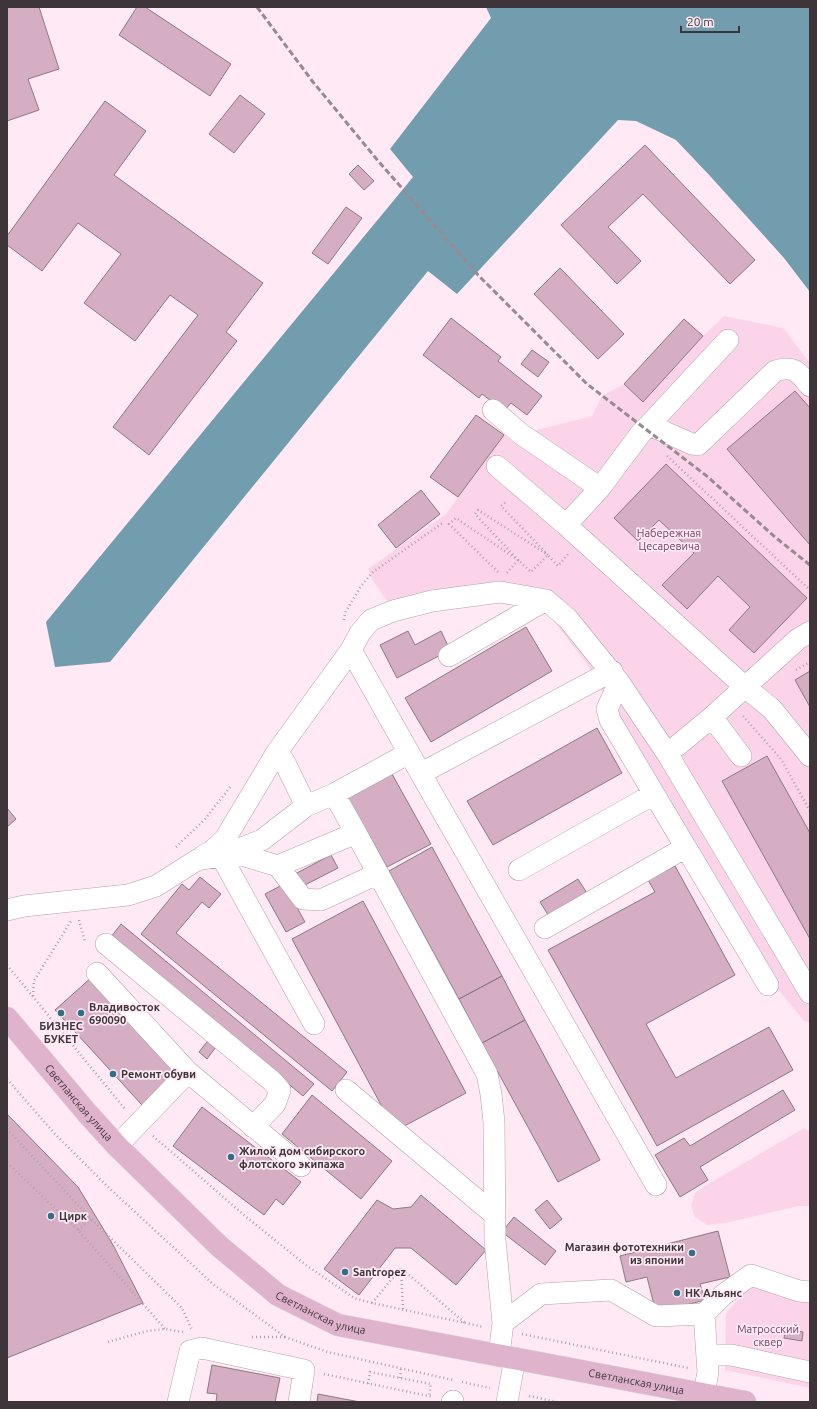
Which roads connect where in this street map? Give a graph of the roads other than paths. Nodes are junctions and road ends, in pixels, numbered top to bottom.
1 (728, 340) dead end
2 (810, 386) edge
3 (493, 410) dead end
4 (649, 425) junction
5 (496, 466) dead end
6 (600, 488) junction
7 (566, 525) junction
8 (546, 600) junction
9 (810, 632) edge
10 (351, 650) junction
11 (449, 656) dead end
12 (616, 677) junction
13 (745, 687) junction
14 (712, 717) junction
15 (677, 746) dead end
16 (277, 752) junction
17 (409, 753) junction
18 (741, 756) dead end
19 (810, 756) edge
20 (431, 768) dead end
21 (334, 794) junction
22 (654, 794) junction
23 (306, 806) junction
24 (356, 833) junction
25 (685, 846) junction
26 (221, 856) junction
27 (197, 860) junction
28 (278, 866) junction
29 (519, 870) dead end
30 (377, 874) junction
31 (7, 910) edge
32 (545, 928) dead end
33 (106, 944) dead end
34 (97, 973) dead end
35 (768, 985) dead end
36 (810, 993) edge
37 (7, 1018) edge
38 (314, 1024) dead end
39 (188, 1072) junction
40 (346, 1090) dead end
41 (253, 1127) junction
42 (117, 1146) junction
43 (301, 1166) dead end
44 (656, 1185) dead end
45 (495, 1215) junction
46 (810, 1292) edge
47 (704, 1314) junction
48 (503, 1327) junction
49 (507, 1357) junction
50 (708, 1365) junction
51 (810, 1372) edge
52 (704, 1394) junction
53 (508, 1397) edge
54 (178, 1402) edge
55 (299, 1402) edge
56 (745, 1402) edge

1 - 4 lane
2 - 4 lane
3 - 6 lane
4 - 6 lane
5 - 7 lane
6 - 7 lane
7 - 13 lane
8 - 10 lane
8 - 11 lane
8 - 12 lane
9 - 13 lane
10 - 16 lane
10 - 17 lane
12 - 20 lane
12 - 22 lane
12 - 36 lane
13 - 14 lane
13 - 19 lane
14 - 15 lane
14 - 18 lane
16 - 23 lane
16 - 27 lane
17 - 21 lane
17 - 44 lane
21 - 23 lane
21 - 24 lane
22 - 25 lane
22 - 29 lane
23 - 26 lane
24 - 28 lane
24 - 30 lane
25 - 32 lane
25 - 35 lane
26 - 27 lane
26 - 28 lane
26 - 38 lane
27 - 31 lane
28 - 30 lane
30 - 45 lane
33 - 41 lane
34 - 39 lane
37 - 42 main road, Светланская улица
39 - 41 lane
39 - 42 lane
40 - 45 lane
41 - 43 lane
42 - 49 main road, Светланская улица
45 - 48 lane
46 - 47 lane
47 - 48 lane
47 - 50 lane
48 - 49 lane
49 - 52 main road, Светланская улица
49 - 53 lane
50 - 51 lane
50 - 52 lane
52 - 56 main road, Светланская улица
54 - 55 lane

